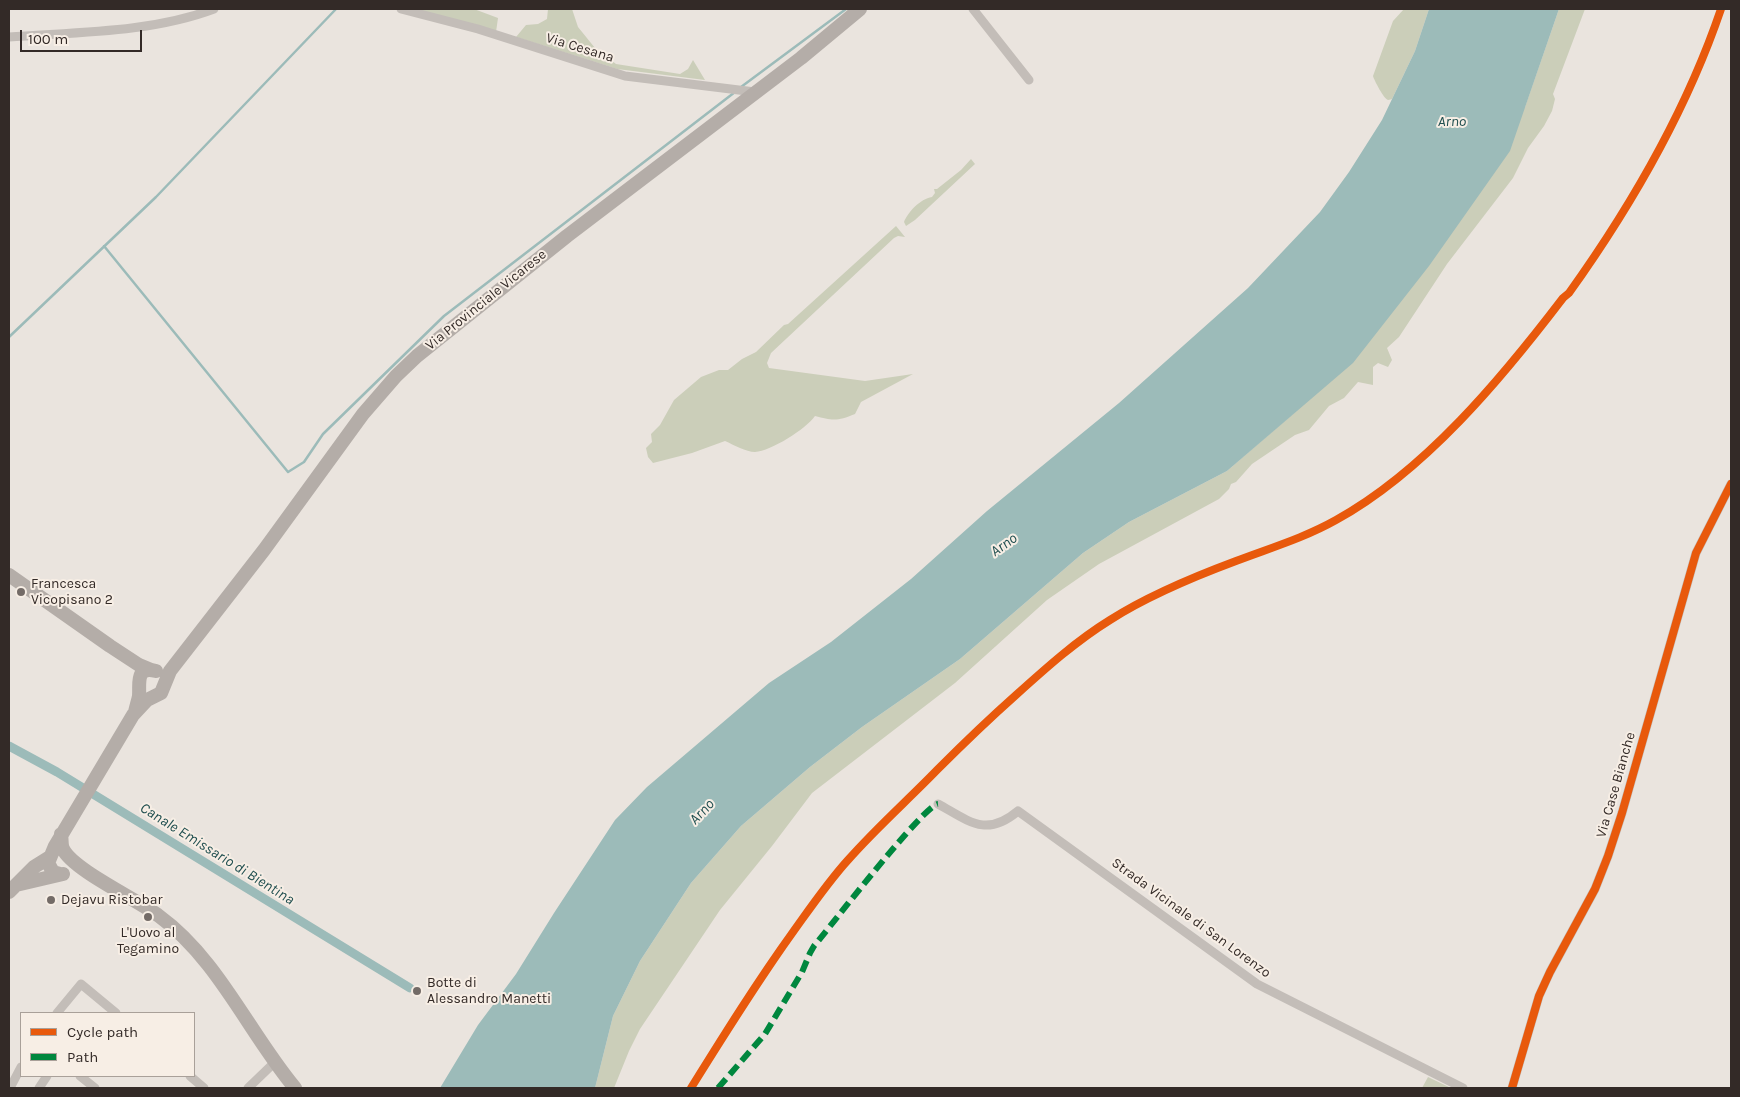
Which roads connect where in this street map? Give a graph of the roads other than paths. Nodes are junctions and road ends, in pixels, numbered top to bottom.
1 (214, 9) edge
2 (401, 9) edge
3 (860, 9) edge
4 (973, 9) edge
5 (9, 37) edge
6 (1029, 80) dead end
7 (749, 91) junction
8 (1731, 484) edge
9 (9, 574) edge
10 (110, 646) junction
11 (180, 659) junction
12 (154, 670) junction
13 (139, 684) junction
14 (165, 684) junction
15 (153, 696) junction
16 (133, 715) junction
17 (938, 804) dead end
18 (59, 855) junction
19 (63, 874) junction
20 (98, 879) junction
21 (12, 888) edge
22 (57, 1012) edge
23 (115, 1012) edge
24 (274, 1063) junction
25 (20, 1069) edge
26 (46, 1077) edge
27 (81, 1077) edge
28 (191, 1077) edge
29 (10, 1088) edge
30 (39, 1088) edge
31 (95, 1088) edge
32 (204, 1088) edge
33 (248, 1088) edge
34 (295, 1088) edge
35 (1462, 1088) edge
36 (1512, 1088) edge

1 - 5 street
2 - 7 street, Via Cesana
3 - 7 main road, Via Provinciale Vicarese
4 - 6 street
7 - 11 main road, Via Provinciale Vicarese
8 - 36 street, Via Case Bianche
9 - 10 main road
10 - 12 main road
10 - 13 main road
11 - 12 main road, Via Provinciale Vicarese
11 - 14 main road, Via Provinciale Vicarese
12 - 13 main road, Via Provinciale Vicarese
12 - 14 main road
13 - 15 main road
13 - 16 main road, Via Provinciale Vicarese
14 - 15 main road, Via Provinciale Vicarese
15 - 16 main road, Via Provinciale Vicarese
16 - 18 main road, Via Provinciale Vicarese
17 - 35 street, Strada Vicinale di San Lorenzo
18 - 19 main road, Via Provinciale Vicarese
18 - 19 main road
18 - 20 main road
18 - 21 main road
19 - 20 main road
19 - 21 main road
20 - 24 main road
22 - 23 street
24 - 33 street
24 - 34 main road
25 - 29 street
26 - 30 street
27 - 31 street
28 - 32 street

